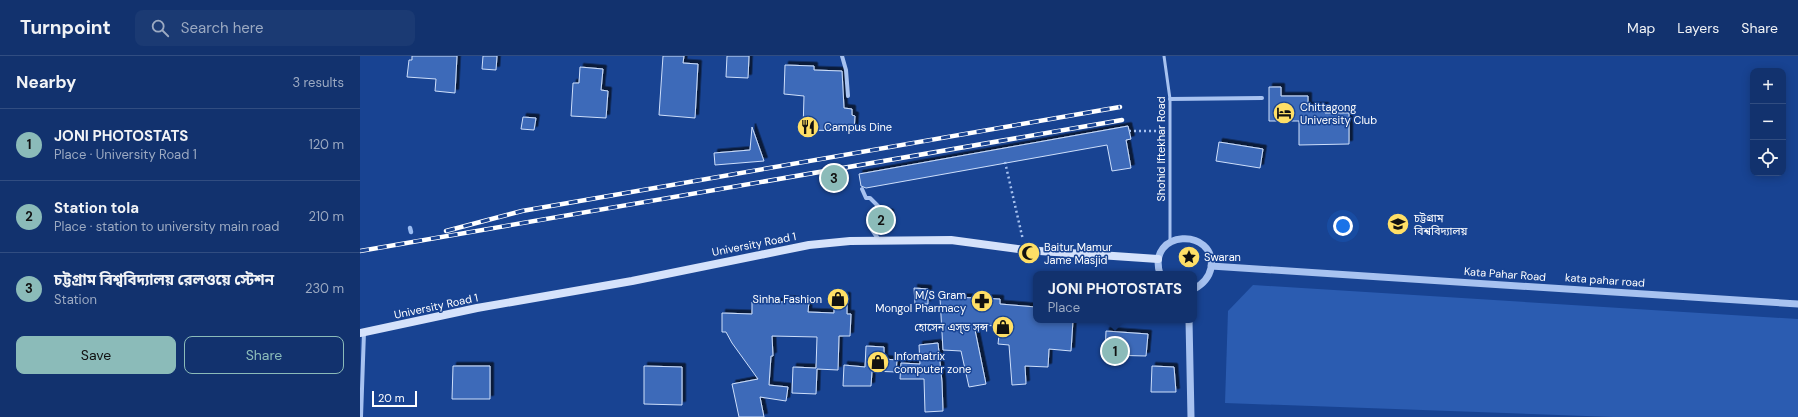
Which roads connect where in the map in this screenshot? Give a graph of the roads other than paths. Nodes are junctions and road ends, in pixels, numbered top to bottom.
1 (842, 56) edge
2 (1164, 56) edge
3 (848, 96) dead end
4 (1262, 98) dead end
5 (1170, 99) junction
6 (862, 189) dead end
7 (880, 241) junction
8 (1170, 242) junction
9 (1158, 259) junction
10 (1211, 266) junction
11 (1243, 267) dead end
12 (1159, 271) edge
13 (1197, 286) edge
14 (1798, 304) edge
15 (1189, 323) edge
16 (362, 333) edge
17 (360, 417) edge
18 (1190, 417) edge

1 - 3 street
2 - 5 lane, Shohid Iftekhar Road
4 - 5 street
5 - 8 lane, Shohid Iftekhar Road
6 - 7 street
7 - 9 main road, University Road 1
7 - 16 main road, University Road 1
8 - 9 street
8 - 10 street
9 - 12 street
10 - 13 street
10 - 14 street, Kata Pahar Road
11 - 14 street, kata pahar road
15 - 18 street
16 - 17 street

